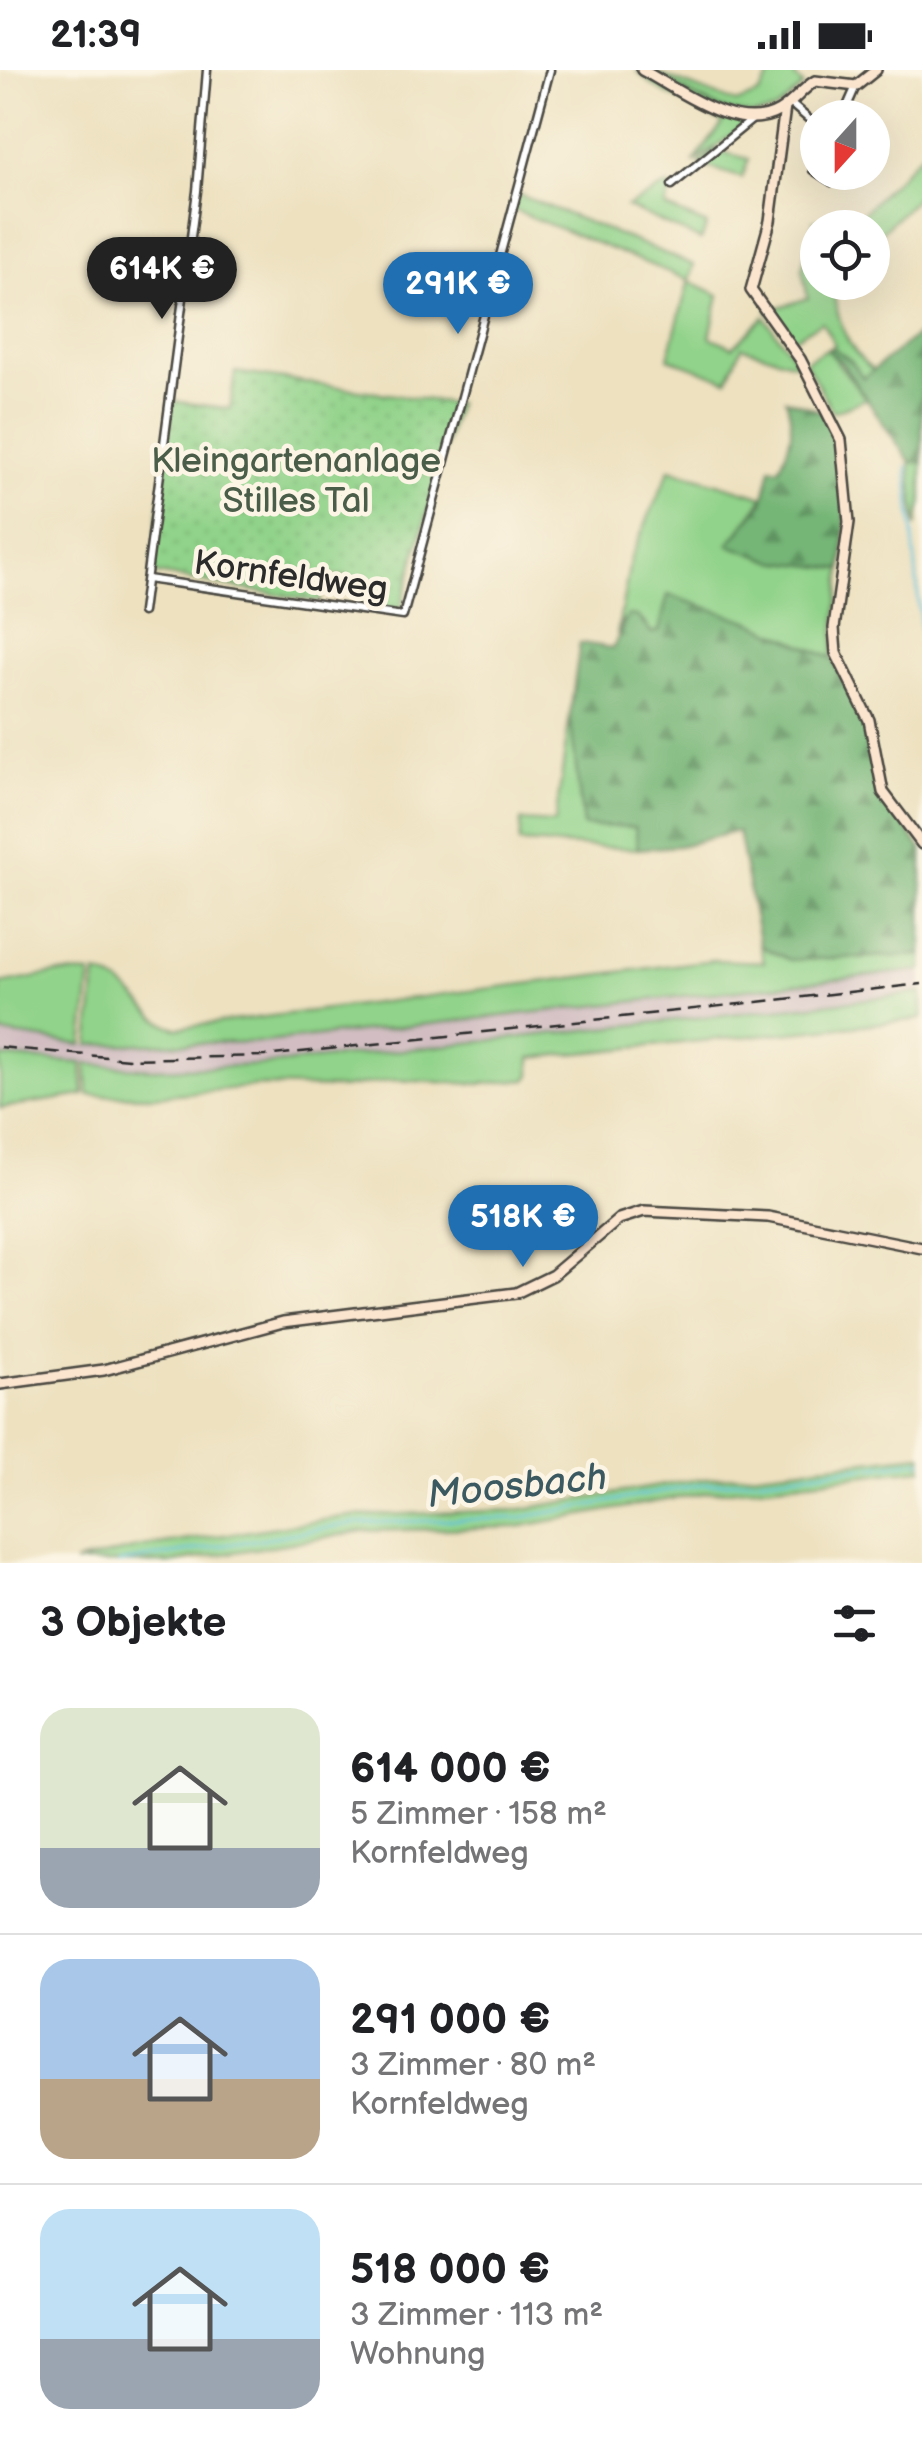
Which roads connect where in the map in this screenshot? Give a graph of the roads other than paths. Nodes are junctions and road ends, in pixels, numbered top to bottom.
1 (208, 70) edge
2 (550, 70) edge
3 (642, 70) edge
4 (876, 70) edge
5 (856, 86) junction
6 (850, 100) edge
7 (788, 105) junction
8 (800, 114) edge
9 (754, 118) junction
10 (672, 184) dead end
11 (146, 579) junction
12 (142, 612) dead end
13 (922, 844) edge
14 (922, 1248) edge
15 (0, 1384) edge

1 - 11 street, Kornfeldweg
2 - 11 street, Kornfeldweg
3 - 9 street
4 - 5 street
5 - 6 street
5 - 7 street
7 - 8 street
7 - 9 street
7 - 13 street
9 - 10 street
11 - 12 street, Kornfeldweg
14 - 15 street

